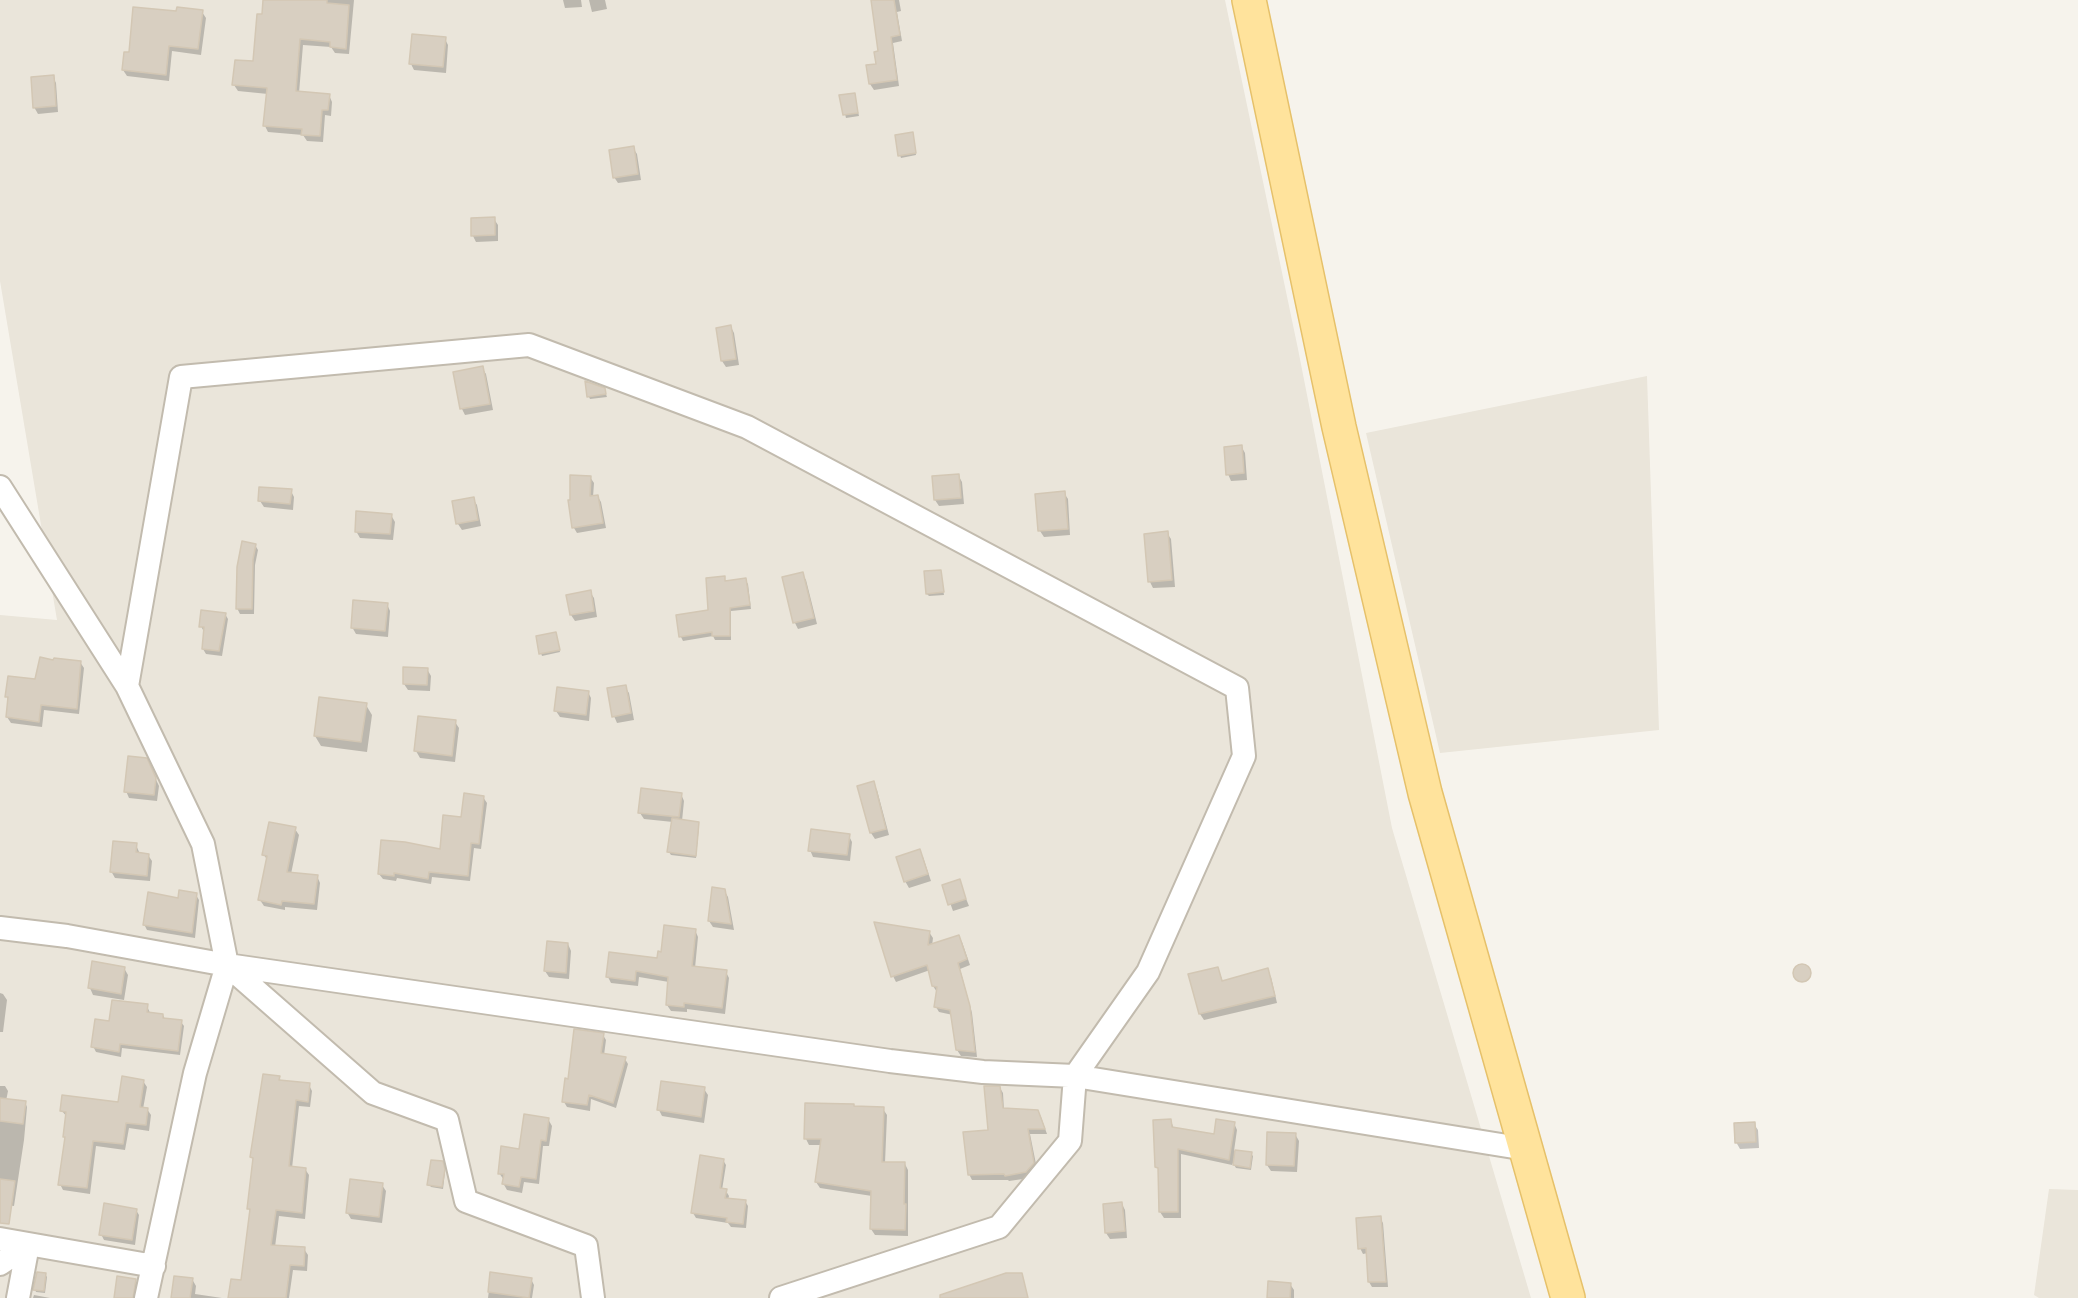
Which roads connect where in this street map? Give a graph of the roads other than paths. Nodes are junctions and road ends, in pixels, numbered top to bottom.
1 (1249, 0) edge
2 (0, 487) edge
3 (127, 686) junction
4 (0, 928) edge
5 (227, 965) junction
6 (1075, 1076) junction
7 (1526, 1149) junction
8 (0, 1239) edge
9 (28, 1245) junction
10 (0, 1264) edge
11 (154, 1266) junction
12 (18, 1298) edge
13 (146, 1298) edge
14 (593, 1298) edge
15 (781, 1298) edge
16 (1568, 1298) edge

1 - 7 main road
2 - 3 street
3 - 5 street
3 - 6 street
4 - 5 street
5 - 6 street
5 - 11 street
5 - 14 street
6 - 7 street
6 - 15 street
7 - 16 main road
8 - 9 street
9 - 10 street
9 - 11 street
9 - 12 street
11 - 13 street

